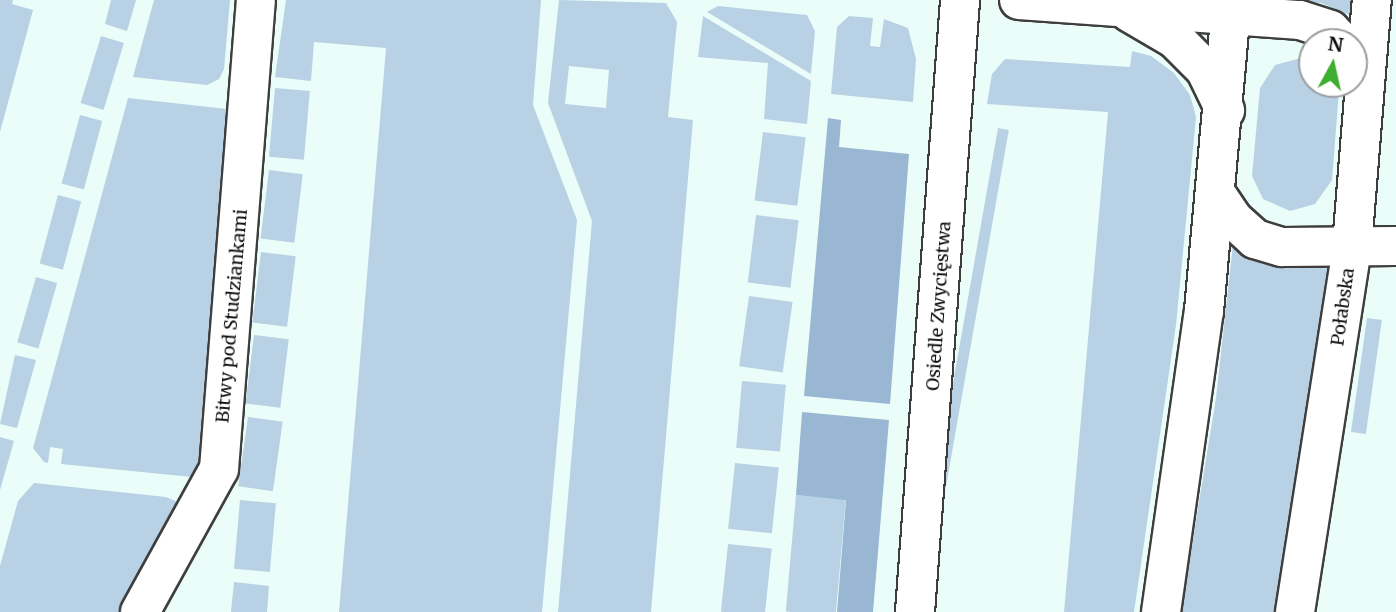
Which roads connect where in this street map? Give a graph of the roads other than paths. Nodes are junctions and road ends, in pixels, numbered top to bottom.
1 (257, 0) edge
2 (960, 0) edge
3 (1019, 0) edge
4 (1371, 0) edge
5 (1135, 4) edge
6 (1232, 7) edge
7 (1324, 28) edge
8 (1367, 28) edge
9 (1359, 98) edge
10 (1225, 110) junction
11 (1217, 195) junction
12 (1352, 246) junction
13 (1396, 246) edge
14 (140, 612) edge
15 (915, 612) edge
16 (1161, 612) edge
17 (1295, 612) edge

1 - 14 street, Bitwy pod Studziankami
2 - 15 street, Osiedle Zwycięstwa
3 - 5 street
4 - 8 street, Połabska
5 - 6 street
5 - 10 street
6 - 7 street
6 - 10 street
9 - 12 street, Połabska
10 - 11 street
11 - 12 street
11 - 16 street
12 - 13 street
12 - 17 street, Połabska

